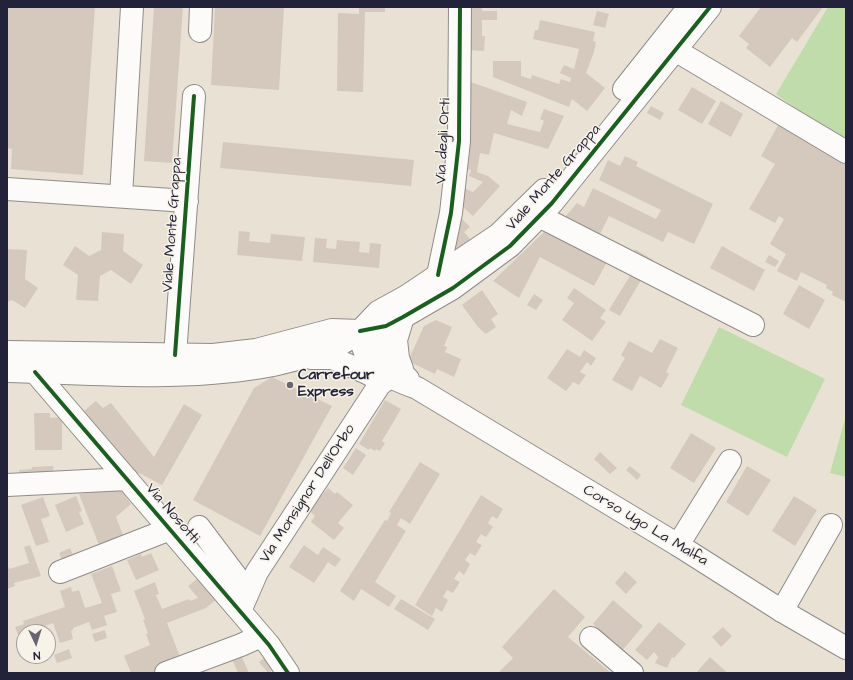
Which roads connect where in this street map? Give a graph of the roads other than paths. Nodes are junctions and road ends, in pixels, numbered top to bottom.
1 (132, 7) edge
2 (201, 7) edge
3 (460, 7) edge
4 (689, 7) edge
5 (710, 7) edge
6 (200, 31) dead end
7 (675, 50) junction
8 (194, 96) dead end
9 (846, 152) edge
10 (7, 189) edge
11 (121, 196) junction
12 (187, 201) junction
13 (539, 216) junction
14 (438, 275) junction
15 (403, 317) junction
16 (753, 325) dead end
17 (360, 331) junction
18 (7, 352) edge
19 (175, 355) junction
20 (306, 358) junction
21 (7, 371) edge
22 (35, 372) junction
23 (382, 381) junction
24 (410, 381) junction
25 (442, 404) junction
26 (730, 460) dead end
27 (127, 479) junction
28 (7, 485) edge
29 (831, 525) dead end
30 (199, 527) dead end
31 (170, 529) junction
32 (678, 545) junction
33 (60, 572) dead end
34 (244, 602) junction
35 (782, 611) junction
36 (261, 636) junction
37 (591, 638) dead end
38 (846, 648) edge
39 (166, 673) edge
40 (288, 673) edge
41 (632, 673) edge

1 - 11 street
2 - 6 street
3 - 14 street, Via degli Orti
4 - 14 street, Viale Monte Grappa
5 - 7 street, Viale Monte Grappa
7 - 9 street
7 - 13 street, Viale Monte Grappa
8 - 12 street, Viale Monte Grappa
10 - 11 street
11 - 12 street
12 - 19 street, Viale Monte Grappa
13 - 15 street, Viale Monte Grappa
13 - 16 street
14 - 17 street, Viale Monte Grappa
15 - 17 street, Viale Monte Grappa
15 - 24 street
17 - 19 street
17 - 20 street
17 - 24 street, Corso Ugo La Malfa
18 - 19 street
20 - 22 street
20 - 23 street, Corso Ugo La Malfa
21 - 22 street
22 - 27 street, Via Nosotti
23 - 25 street, Corso Ugo La Malfa
23 - 34 street, Via Monsignor Dell'Orbo
24 - 25 street, Corso Ugo La Malfa
25 - 32 street, Corso Ugo La Malfa
26 - 32 street
27 - 28 street
27 - 31 street, Via Nosotti
29 - 35 street
30 - 34 street
31 - 33 street
31 - 34 street, Via Nosotti
32 - 35 street, Corso Ugo La Malfa
34 - 36 street, Via Nosotti
35 - 38 street, Corso Ugo La Malfa
36 - 39 street
36 - 40 street, Via Nosotti
37 - 41 street

